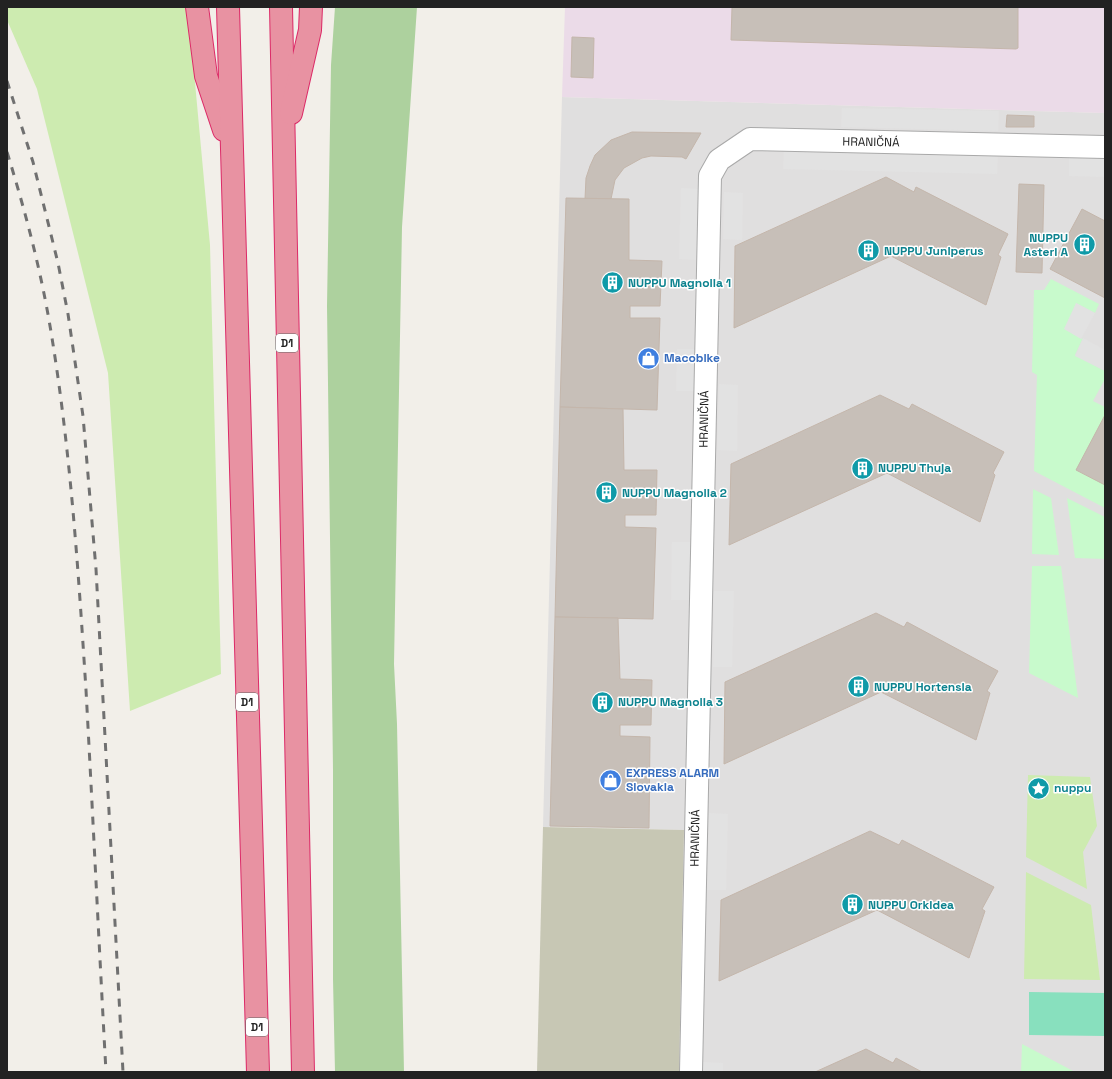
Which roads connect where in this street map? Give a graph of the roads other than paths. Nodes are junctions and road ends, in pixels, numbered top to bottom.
1 (197, 7) edge
2 (228, 7) edge
3 (281, 7) edge
4 (312, 7) edge
5 (1105, 147) edge
6 (283, 148) junction
7 (232, 150) junction
8 (258, 1072) edge
9 (303, 1072) edge
10 (691, 1072) edge

1 - 7 highway
2 - 7 highway, D1
3 - 6 highway, D1
4 - 6 highway
5 - 10 street, HRANIČNÁ
6 - 9 highway, D1
7 - 8 highway, D1

